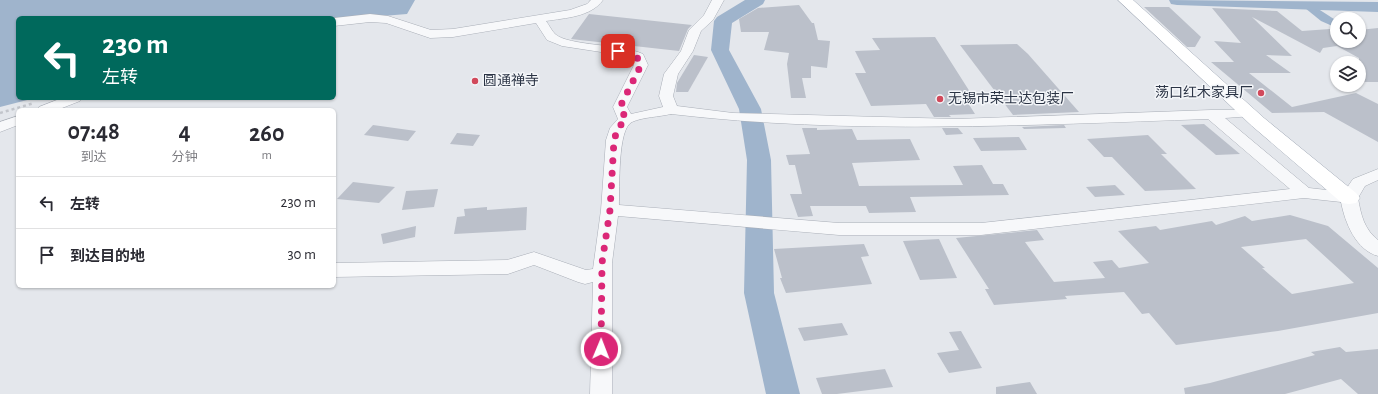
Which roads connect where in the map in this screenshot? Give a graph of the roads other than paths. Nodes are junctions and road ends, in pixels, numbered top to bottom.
1 (597, 0) edge
2 (718, 0) edge
3 (1125, 0) edge
4 (539, 19) junction
5 (336, 22) edge
6 (66, 100) edge
7 (40, 106) edge
8 (671, 110) junction
9 (1248, 113) junction
10 (1211, 114) junction
11 (626, 119) junction
12 (16, 121) edge
13 (0, 127) edge
14 (1378, 174) edge
15 (1304, 193) junction
16 (1349, 198) junction
17 (610, 210) junction
18 (1378, 250) edge
19 (336, 270) edge
20 (602, 274) junction
21 (601, 394) edge

1 - 4 street
2 - 8 street
3 - 9 main road
4 - 5 street
4 - 11 street
6 - 7 street
8 - 10 street
8 - 11 street
9 - 10 street
9 - 16 main road
10 - 15 street
11 - 17 street
12 - 13 street
14 - 16 street
15 - 16 street
15 - 17 street
16 - 18 street
17 - 20 street
19 - 20 street
20 - 21 street

